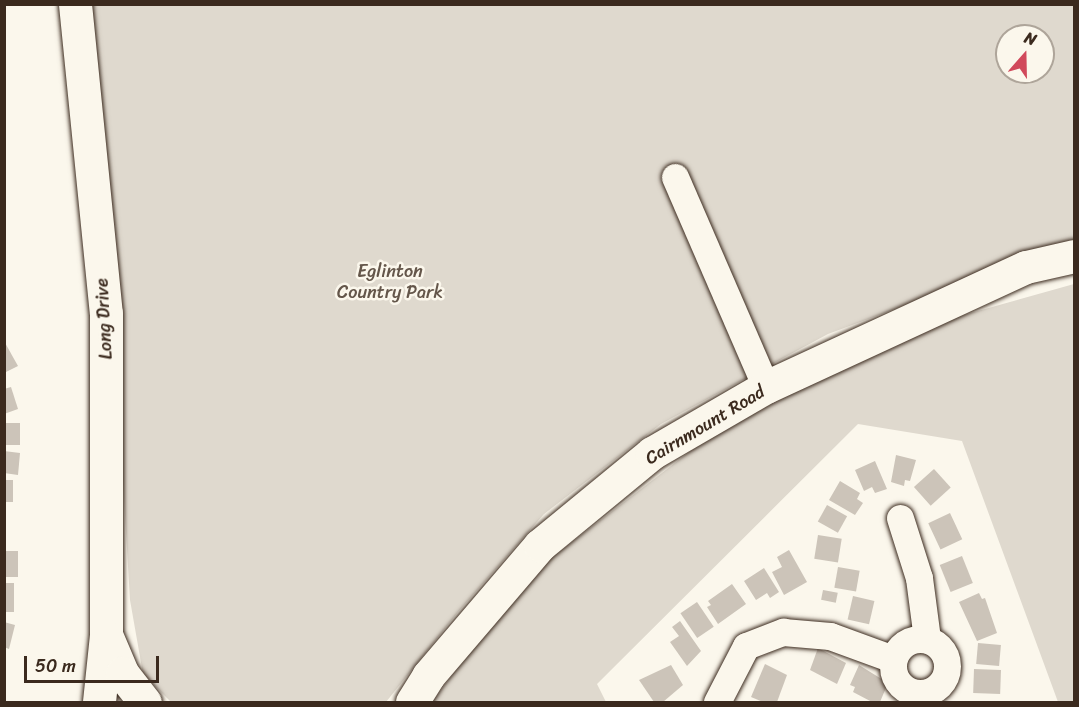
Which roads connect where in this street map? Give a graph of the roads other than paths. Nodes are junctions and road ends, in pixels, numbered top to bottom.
1 (75, 4) edge
2 (675, 177) dead end
3 (1074, 256) edge
4 (766, 387) junction
5 (900, 518) dead end
6 (106, 635) junction
7 (927, 639) junction
8 (893, 658) junction
9 (99, 702) edge
10 (145, 702) edge
11 (412, 702) edge
12 (717, 702) edge

1 - 6 main road, Long Drive
2 - 4 street
3 - 4 main road, Cairnmount Road
4 - 11 main road, Cairnmount Road
5 - 7 street
6 - 9 main road, Long Drive
6 - 10 main road, Long Drive
7 - 8 street
7 - 8 street
8 - 12 street

